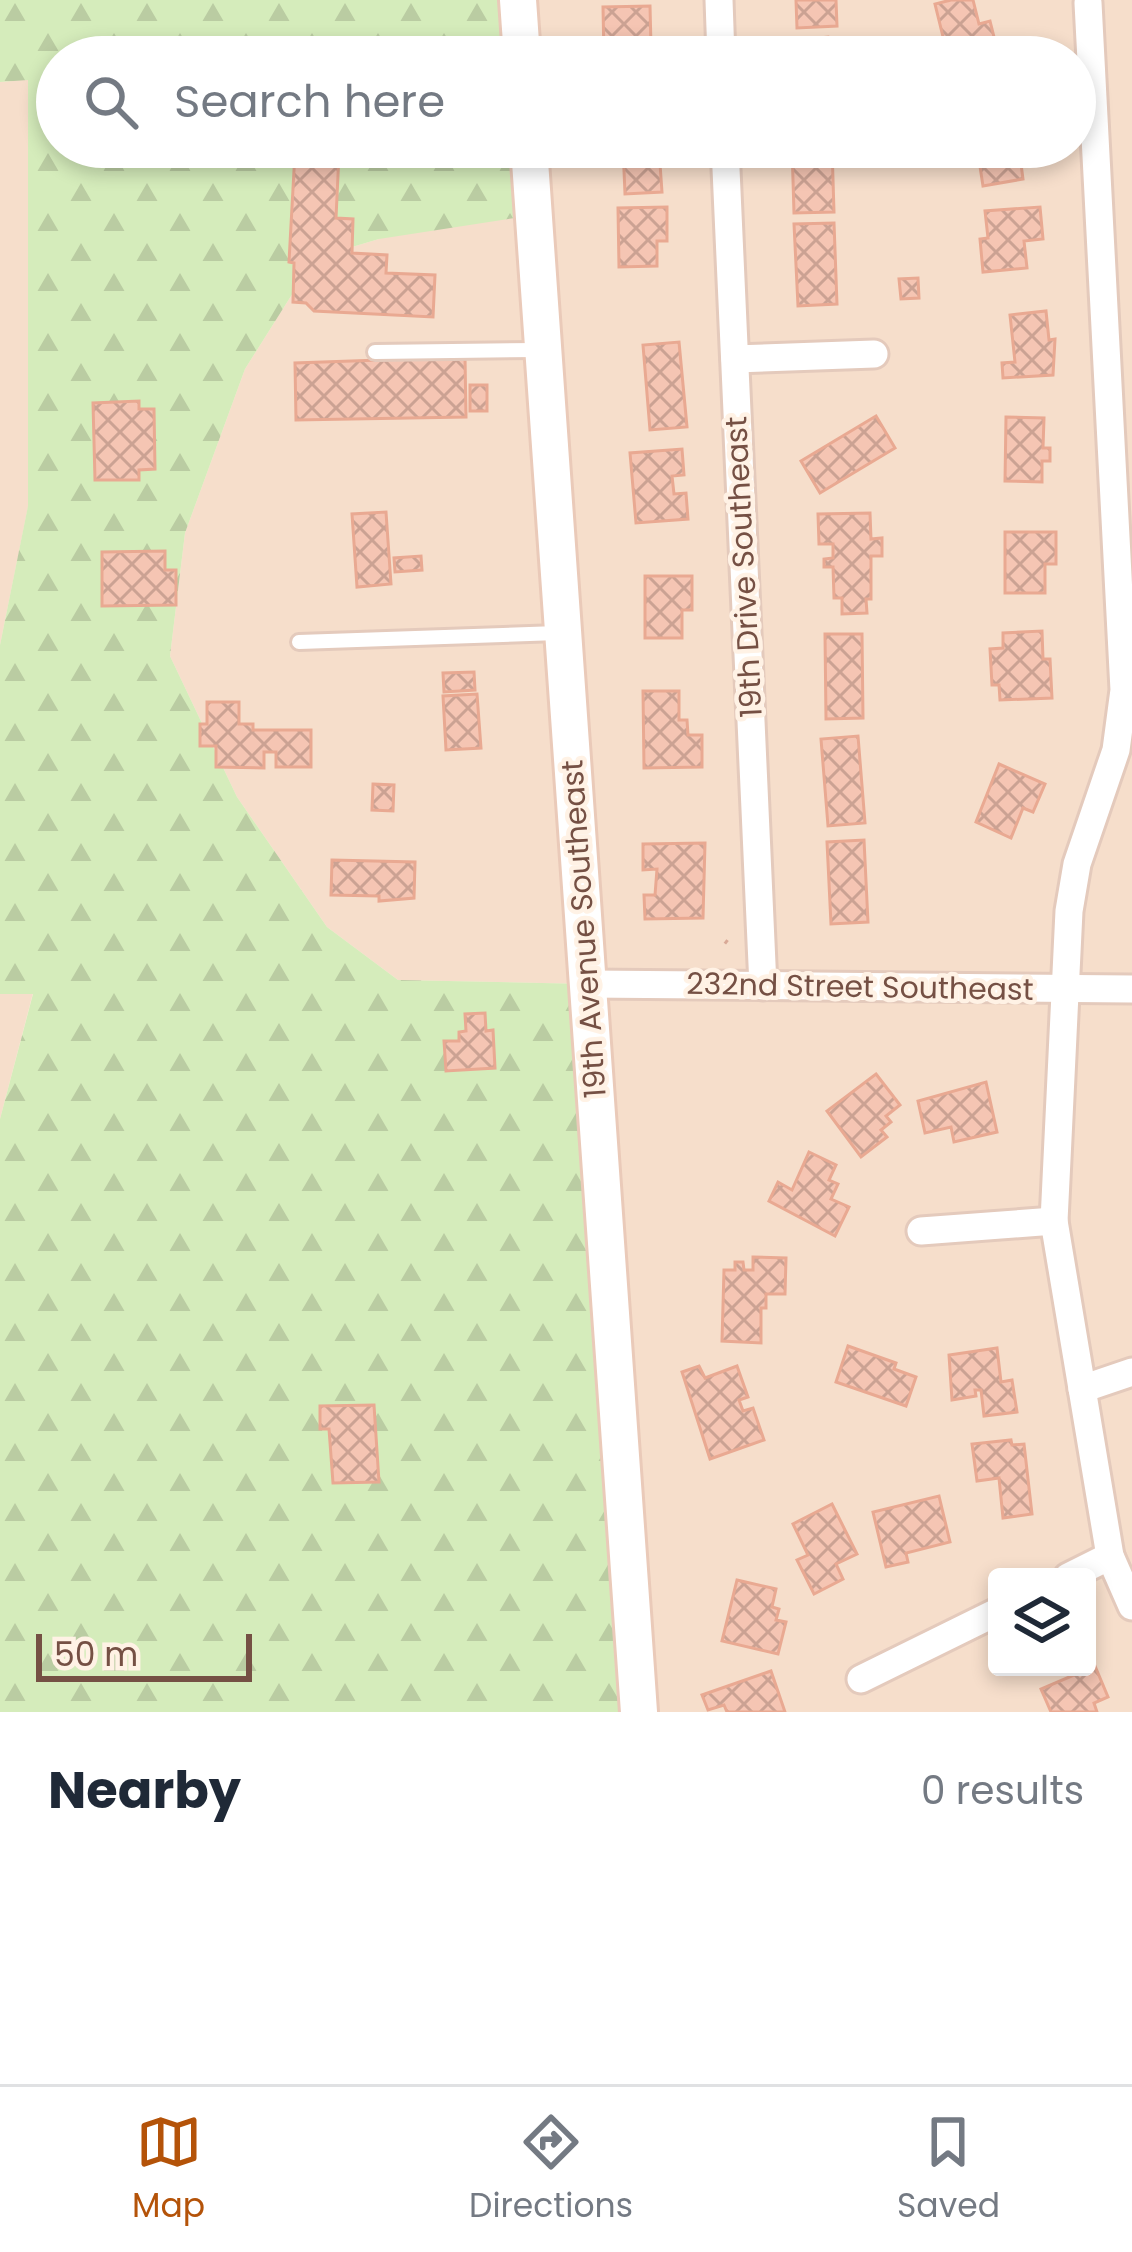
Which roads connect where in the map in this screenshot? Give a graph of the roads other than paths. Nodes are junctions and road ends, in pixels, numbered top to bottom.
1 (518, 0) edge
2 (719, 0) edge
3 (1088, 3) dead end
4 (521, 36) edge
5 (720, 36) edge
6 (1090, 36) edge
7 (1096, 156) edge
8 (530, 168) edge
9 (726, 168) edge
10 (543, 350) junction
11 (375, 352) dead end
12 (874, 354) dead end
13 (735, 359) junction
14 (563, 633) junction
15 (299, 642) dead end
16 (588, 984) junction
17 (763, 986) junction
18 (1064, 988) junction
19 (1132, 989) edge
20 (1054, 1221) junction
21 (921, 1232) dead end
22 (1132, 1372) edge
23 (1082, 1389) junction
24 (1110, 1556) junction
25 (1086, 1568) edge
26 (1132, 1606) edge
27 (988, 1616) edge
28 (860, 1679) dead end
29 (639, 1712) edge

1 - 4 street
2 - 5 street
3 - 6 street
7 - 18 street
8 - 10 street, 19th Avenue Southeast
9 - 13 street, 19th Drive Southeast
10 - 11 lane
10 - 14 street, 19th Avenue Southeast
12 - 13 street
13 - 17 street, 19th Drive Southeast
14 - 15 lane
14 - 16 street, 19th Avenue Southeast
16 - 17 street, 232nd Street Southeast
16 - 29 street, 19th Avenue Southeast
17 - 18 street, 232nd Street Southeast
18 - 19 street, 232nd Street Southeast
18 - 20 street
20 - 21 street
20 - 23 street
22 - 23 street
23 - 24 street
24 - 25 street
24 - 26 street
27 - 28 street

